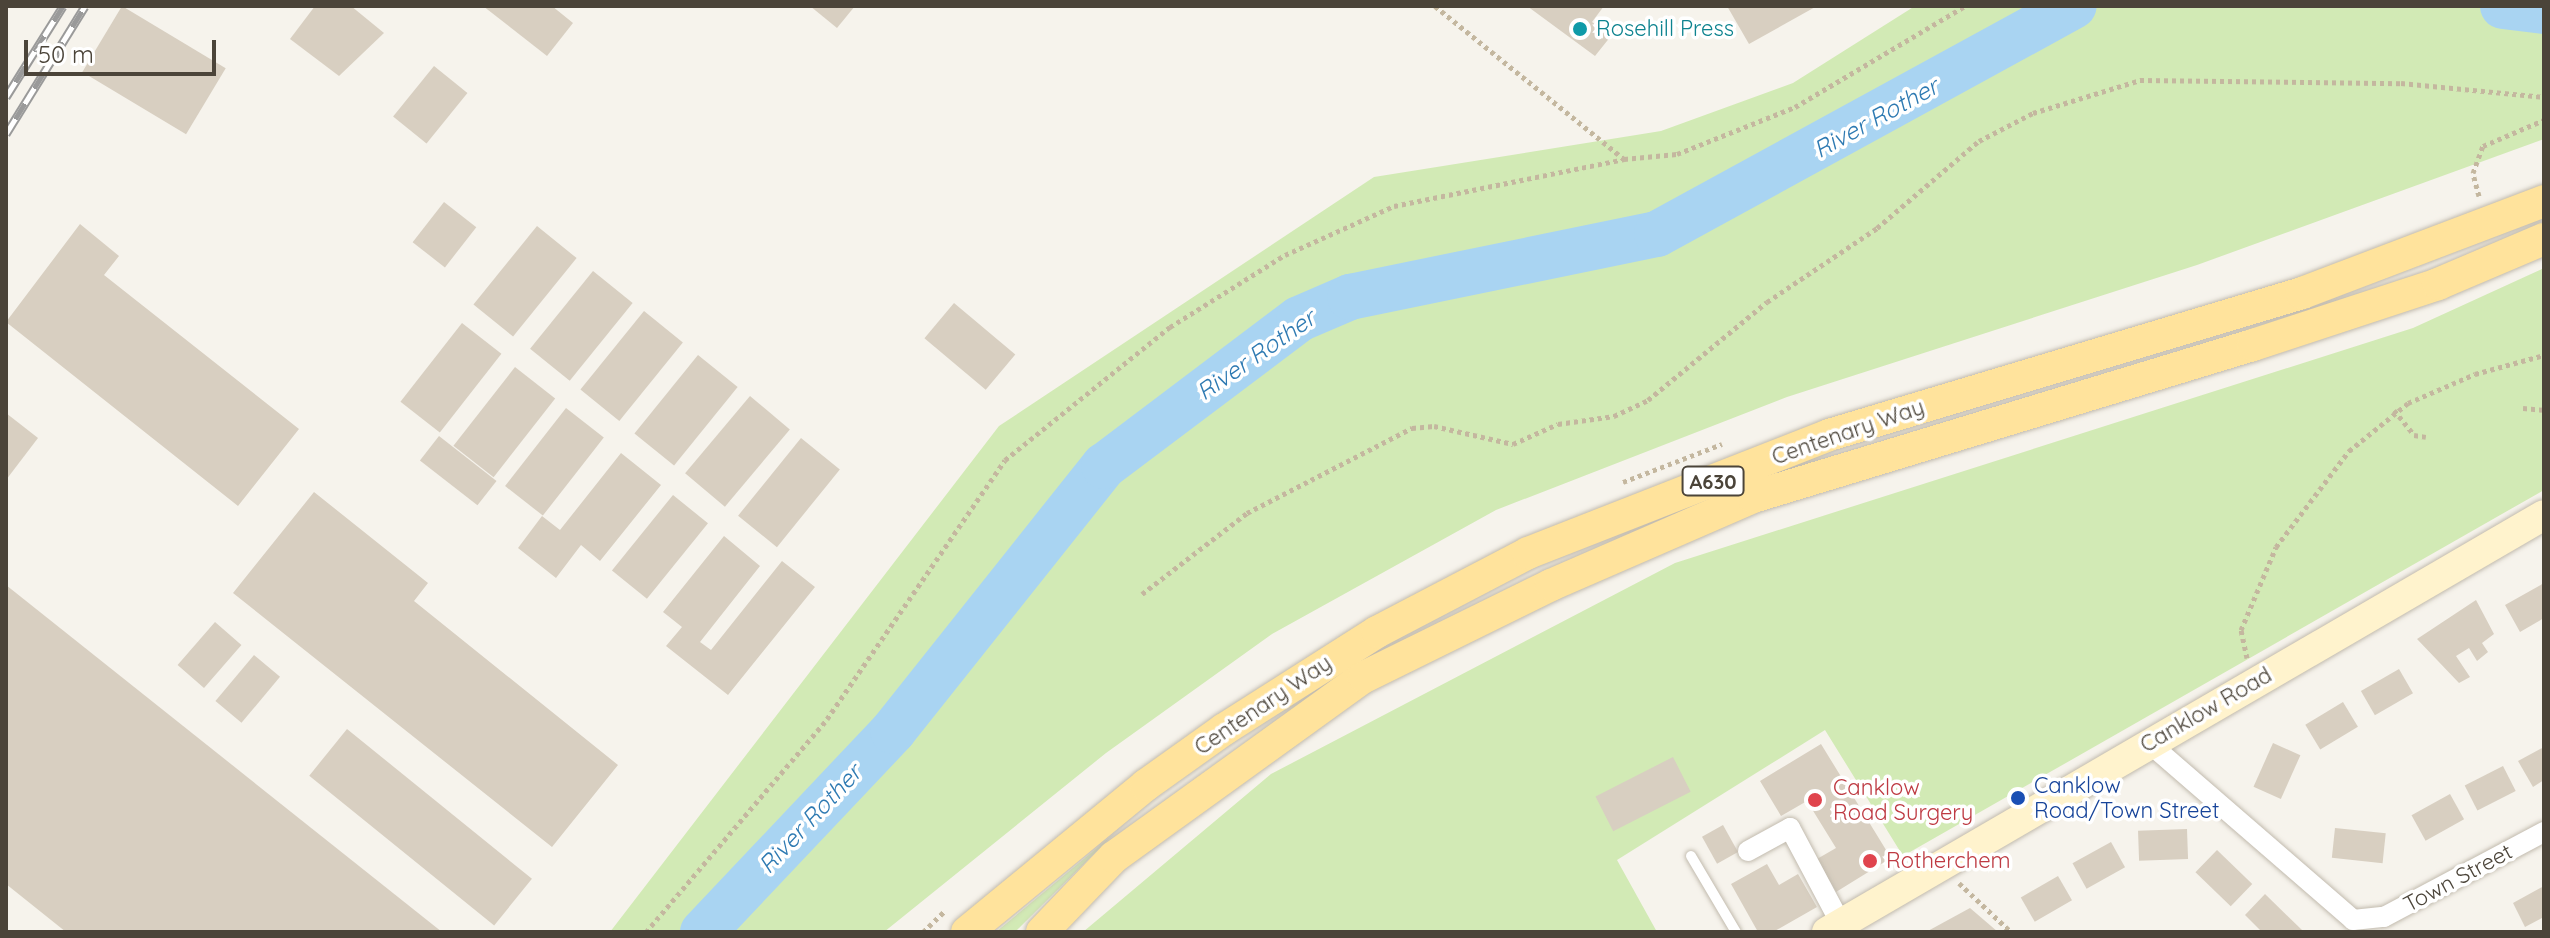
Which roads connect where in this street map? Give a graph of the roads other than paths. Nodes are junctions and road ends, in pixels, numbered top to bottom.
1 (2544, 201) edge
2 (2544, 239) edge
3 (2544, 515) edge
4 (2149, 743) junction
5 (2544, 832) edge
6 (1748, 851) dead end
7 (1691, 856) dead end
8 (1832, 930) edge
9 (967, 932) edge
10 (1042, 932) edge
11 (1736, 932) edge

1 - 9 main road, Centenary Way / A630
2 - 10 main road, Centenary Way / A630
3 - 4 street, Canklow Road
4 - 5 street, Town Street
4 - 8 street, Canklow Road
6 - 8 street
7 - 11 lane

